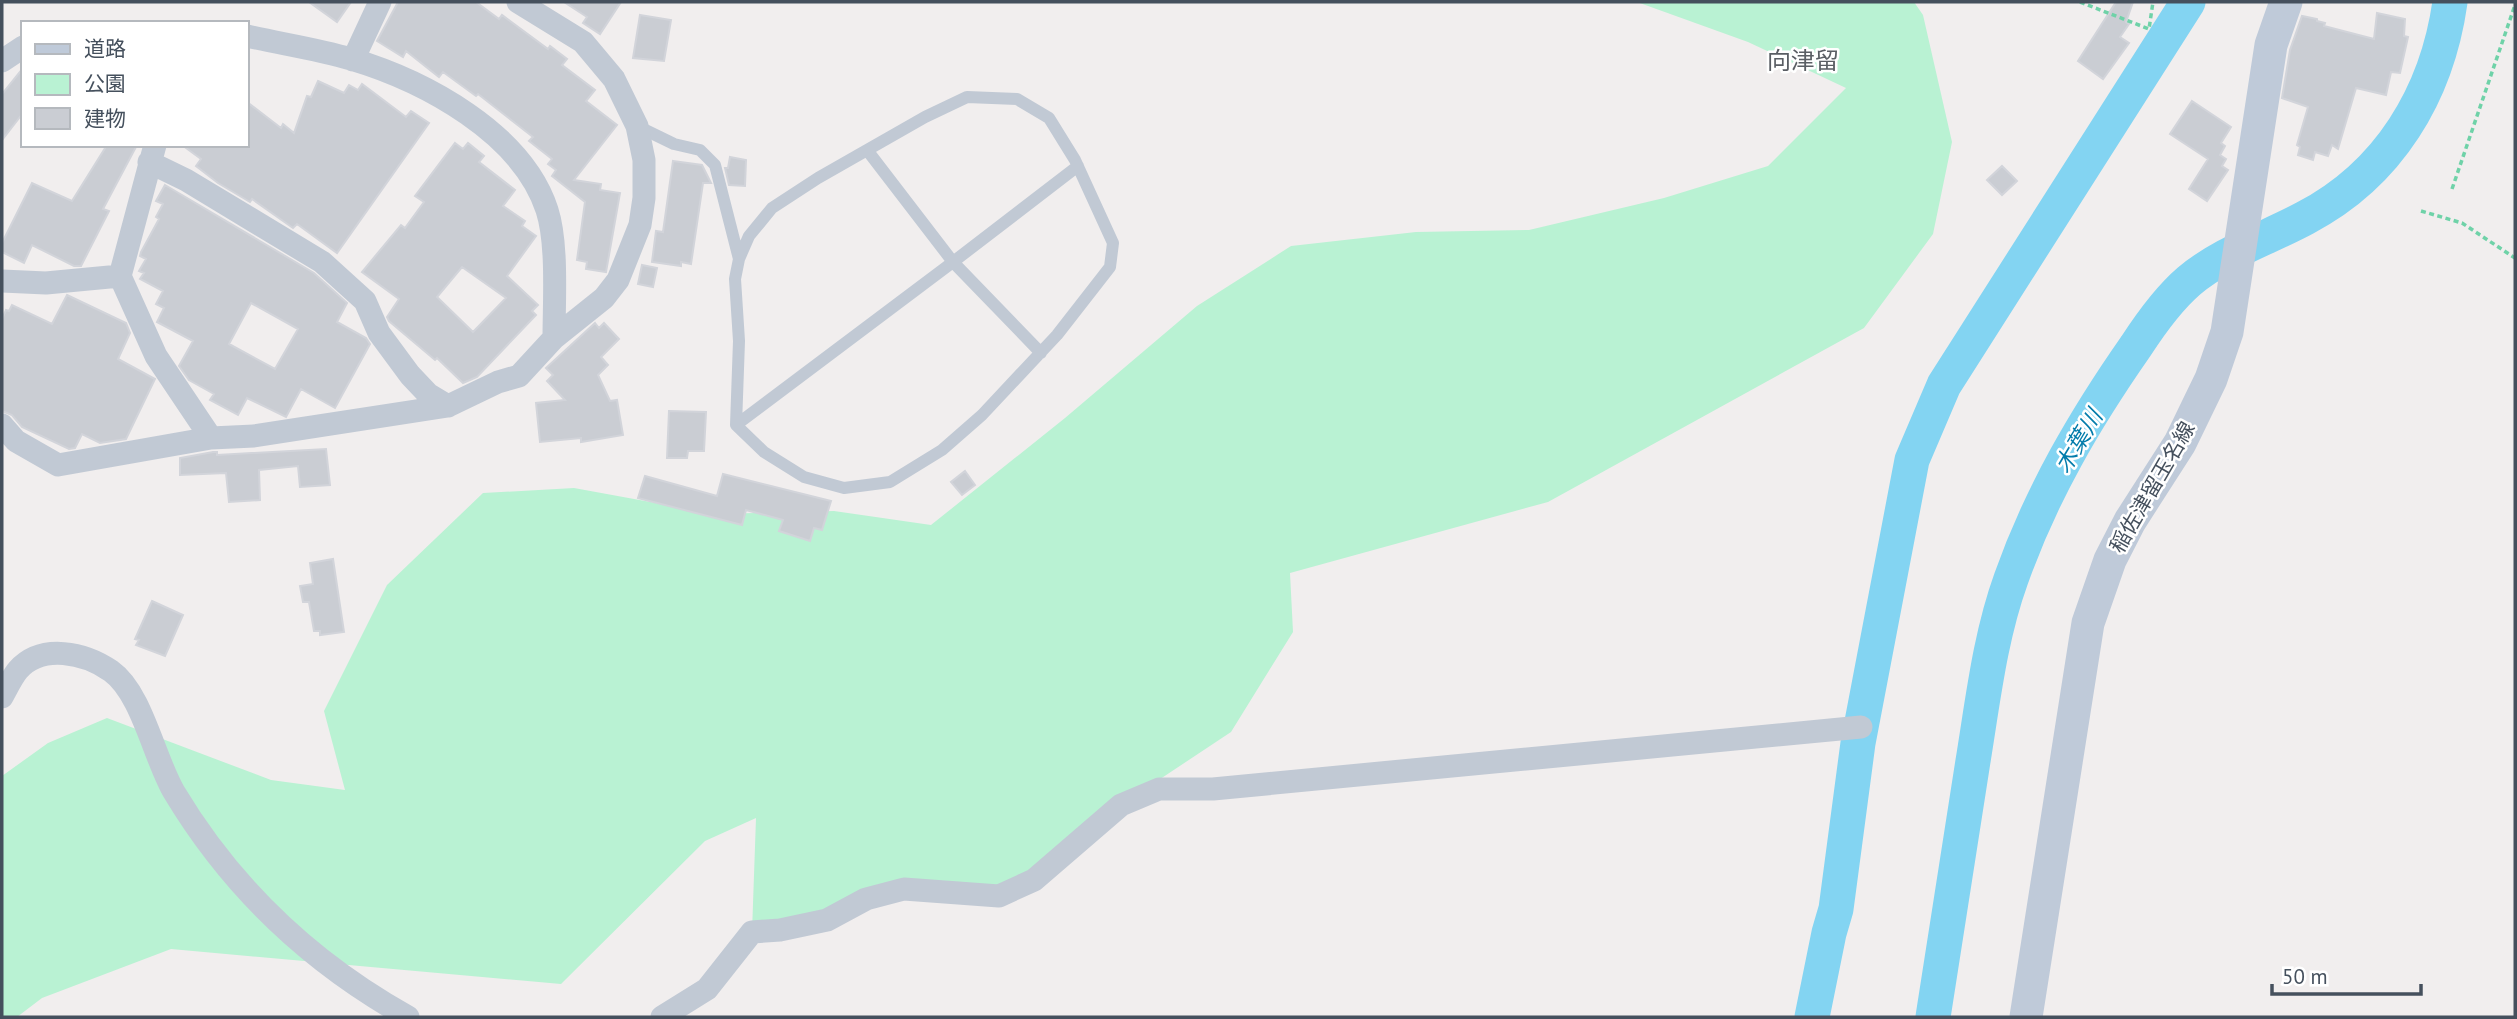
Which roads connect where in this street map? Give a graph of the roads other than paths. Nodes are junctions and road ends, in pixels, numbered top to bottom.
1 (380, 2) edge
2 (518, 2) edge
3 (2286, 2) edge
4 (248, 36) edge
5 (21, 48) edge
6 (352, 60) junction
7 (2, 61) edge
8 (637, 126) junction
9 (867, 150) junction
10 (152, 154) edge
11 (1078, 166) junction
12 (739, 259) junction
13 (953, 262) junction
14 (120, 276) junction
15 (2, 281) edge
16 (554, 338) junction
17 (1041, 353) junction
18 (448, 407) junction
19 (2, 425) edge
20 (736, 425) junction
21 (211, 438) junction
22 (2, 697) edge
23 (1861, 727) dead end
24 (408, 1017) edge
25 (662, 1017) edge
26 (2026, 1017) edge

1 - 6 street
2 - 8 street
3 - 26 main road, 稲佐津留玉名線
4 - 6 street
5 - 7 street
6 - 16 street
8 - 12 lane
8 - 16 street
9 - 11 lane
9 - 12 lane
9 - 13 lane
10 - 14 street
10 - 18 street
11 - 13 lane
11 - 17 lane
12 - 20 lane
13 - 17 lane
13 - 20 lane
14 - 15 street
14 - 21 street
16 - 18 street
17 - 20 lane
18 - 21 street
19 - 21 street
22 - 24 street
23 - 25 street

